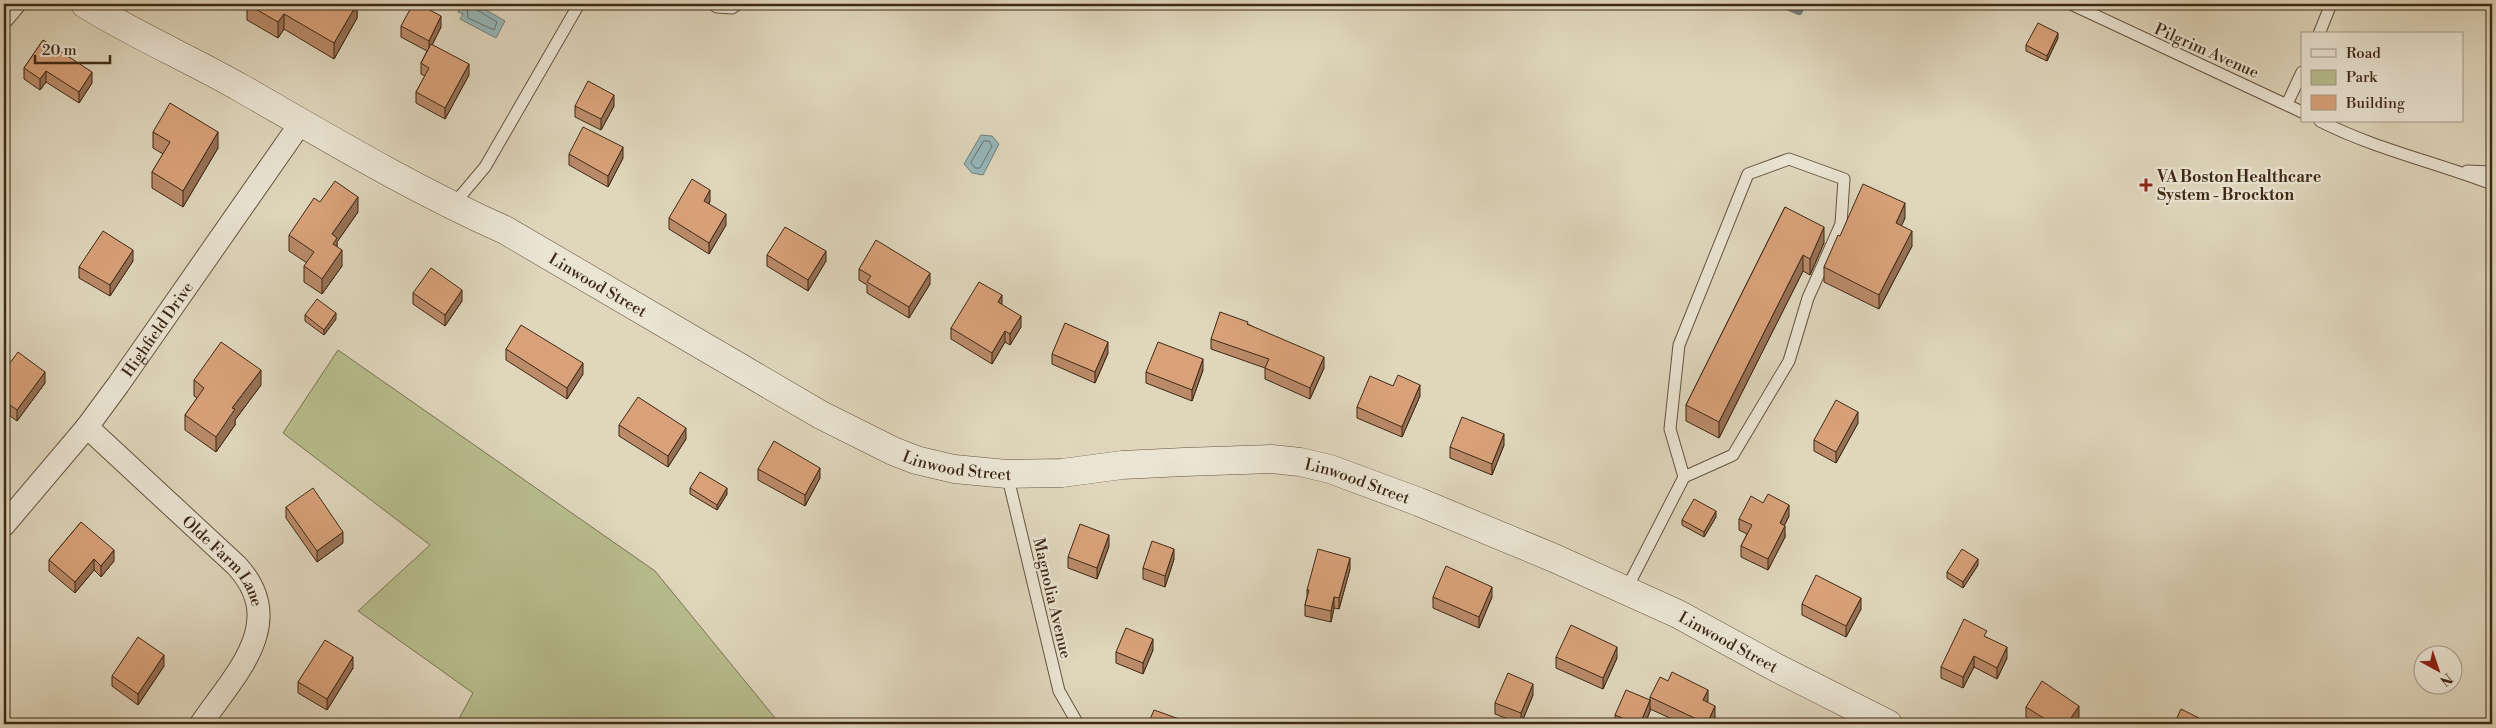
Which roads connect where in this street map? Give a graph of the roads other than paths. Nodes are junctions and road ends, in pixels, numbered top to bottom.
1 (14, 4) edge
2 (85, 4) edge
3 (579, 4) edge
4 (712, 4) edge
5 (738, 4) edge
6 (2071, 4) edge
7 (2331, 4) edge
8 (4, 16) edge
9 (2320, 32) edge
10 (2301, 74) edge
11 (2287, 104) junction
12 (2301, 111) edge
13 (2322, 122) edge
14 (300, 124) junction
15 (2458, 170) junction
16 (2492, 172) edge
17 (2492, 184) edge
18 (451, 206) junction
19 (87, 427) junction
20 (1007, 474) junction
21 (1684, 477) junction
22 (4, 525) edge
23 (1626, 590) junction
24 (201, 724) edge
25 (1078, 724) edge
26 (1888, 724) edge

1 - 8 street
2 - 14 street, Linwood Street
3 - 18 lane
4 - 5 lane
6 - 11 lane, Pilgrim Avenue
7 - 9 lane
10 - 11 lane
11 - 12 lane, Pilgrim Avenue
13 - 15 lane
14 - 18 street, Linwood Street
14 - 19 street, Highfield Drive
15 - 16 lane
15 - 17 lane
18 - 20 street, Linwood Street
19 - 22 street, Highfield Drive
19 - 24 street, Olde Farm Lane
20 - 23 street, Linwood Street
20 - 25 lane, Magnolia Avenue
21 - 21 lane
21 - 23 lane
23 - 26 street, Linwood Street

